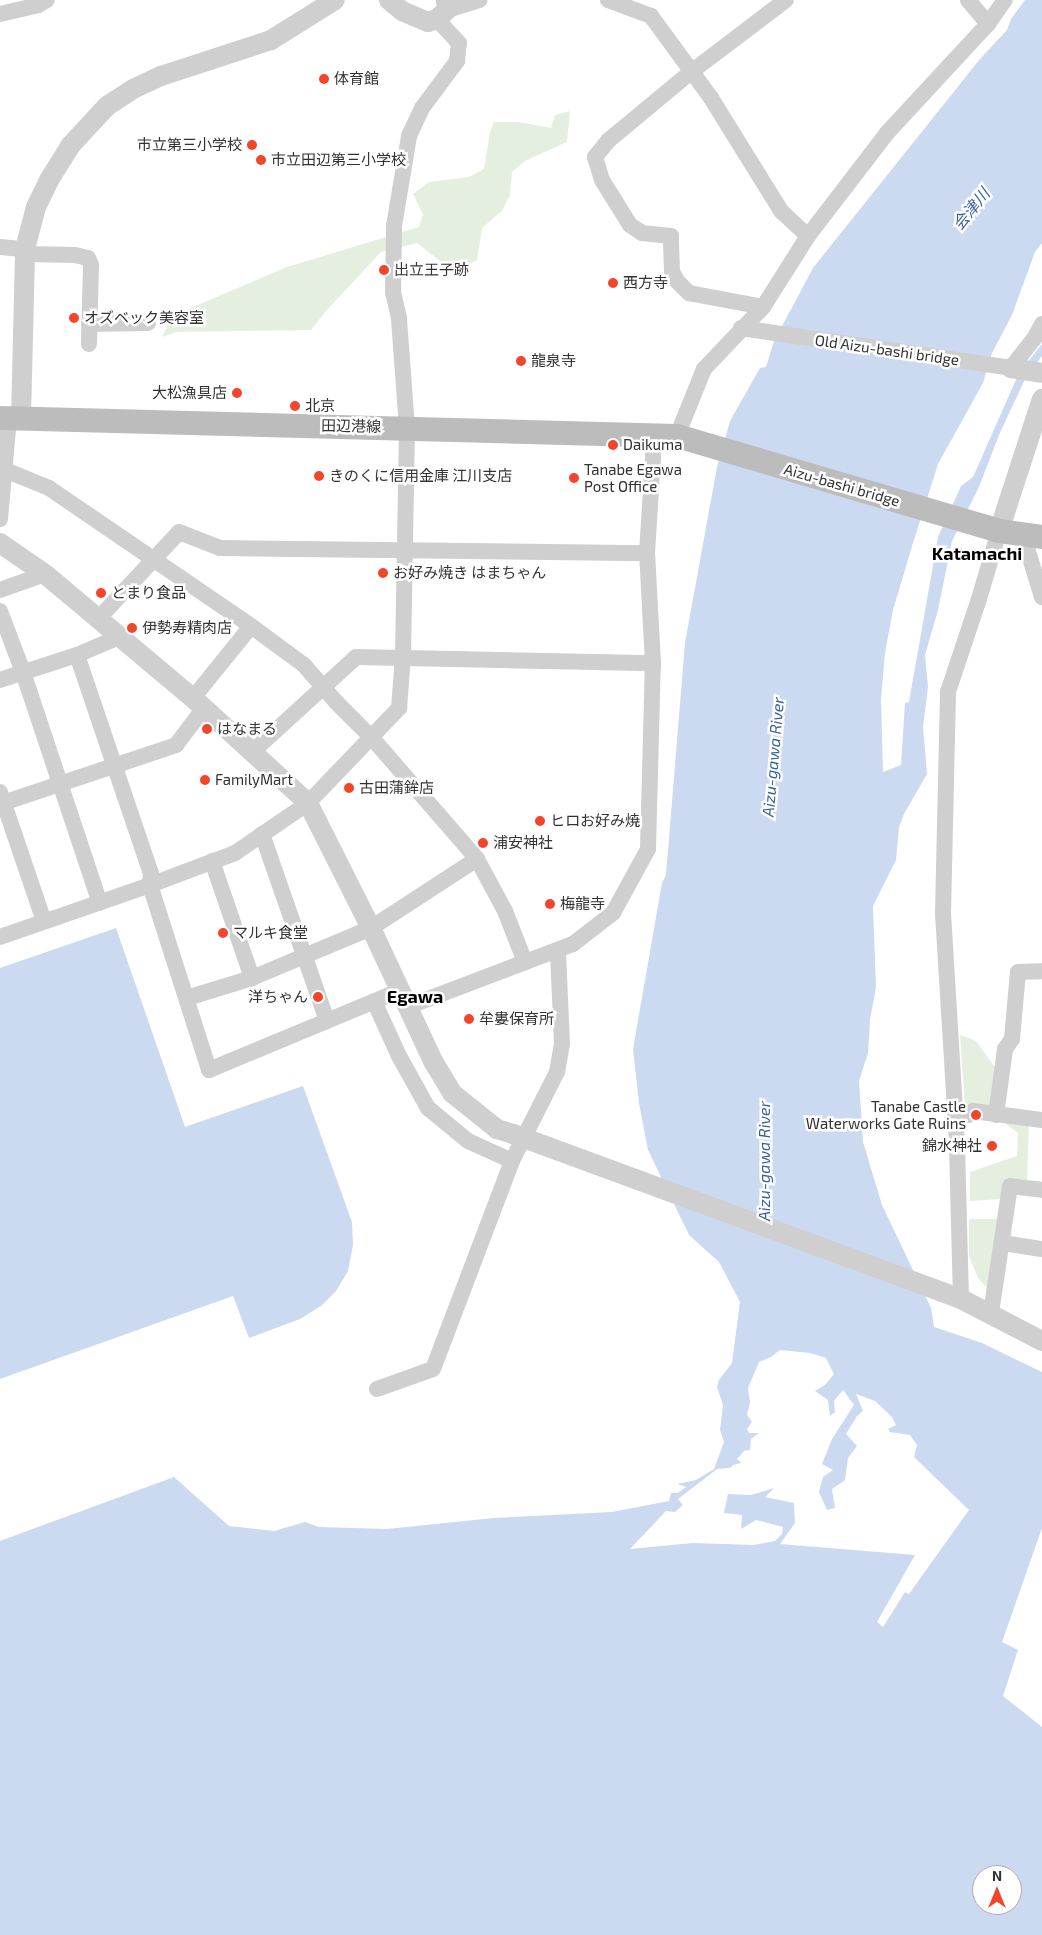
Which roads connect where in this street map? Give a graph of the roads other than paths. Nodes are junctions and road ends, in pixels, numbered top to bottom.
1 (47, 0) edge
2 (335, 0) edge
3 (389, 0) edge
4 (480, 0) edge
5 (608, 0) edge
6 (786, 0) edge
7 (968, 0) edge
8 (1005, 0) edge
9 (444, 10) edge
10 (0, 14) edge
11 (988, 24) junction
12 (691, 72) junction
13 (808, 236) junction
14 (0, 248) edge
15 (25, 252) junction
16 (763, 307) junction
17 (148, 323) dead end
18 (89, 324) junction
19 (1042, 324) edge
20 (741, 328) junction
21 (89, 344) dead end
22 (1011, 368) junction
23 (1042, 373) edge
24 (1042, 399) edge
25 (10, 418) edge
26 (407, 428) junction
27 (652, 435) junction
28 (677, 436) junction
29 (700, 443) joint
30 (6, 470) junction
31 (0, 519) edge
32 (991, 528) junction
33 (1033, 536) edge
34 (0, 543) edge
35 (405, 551) junction
36 (648, 553) junction
37 (153, 560) junction
38 (46, 574) junction
39 (0, 590) edge
40 (1042, 597) edge
41 (0, 611) edge
42 (98, 619) junction
43 (252, 626) junction
44 (119, 637) junction
45 (77, 655) junction
46 (403, 657) junction
47 (653, 663) junction
48 (23, 672) junction
49 (0, 680) edge
50 (323, 688) junction
51 (198, 703) junction
52 (372, 738) junction
53 (252, 753) junction
54 (115, 766) junction
55 (59, 784) junction
56 (1, 800) edge
57 (308, 803) junction
58 (262, 834) junction
59 (477, 859) junction
60 (212, 861) junction
61 (150, 885) junction
62 (100, 903) junction
63 (44, 921) junction
64 (371, 928) junction
65 (0, 937) edge
66 (558, 951) junction
67 (304, 955) junction
68 (525, 962) junction
69 (1042, 964) edge
70 (1041, 971) edge
71 (1042, 975) edge
72 (252, 978) junction
73 (187, 998) junction
74 (403, 999) junction
75 (374, 1001) junction
76 (327, 1021) junction
77 (955, 1115) junction
78 (996, 1115) junction
79 (1042, 1120) edge
80 (512, 1162) junction
81 (1042, 1190) edge
82 (1003, 1243) junction
83 (1042, 1248) edge
84 (962, 1298) junction
85 (991, 1313) junction
86 (1042, 1341) edge
87 (377, 1389) dead end

1 - 10 street
2 - 15 street
3 - 9 street
4 - 9 street
5 - 12 street
6 - 12 street
7 - 11 street
8 - 11 street
9 - 26 street
11 - 13 street
12 - 13 street
12 - 16 street
13 - 16 street
14 - 15 street
15 - 18 street
15 - 25 street
16 - 20 street
17 - 18 street
18 - 21 street
19 - 22 street
20 - 22 street, Old Aizu-bashi bridge
20 - 28 street
22 - 23 street
24 - 32 street
25 - 26 main road, 田辺港線
25 - 30 street
26 - 27 main road, 田辺港線
26 - 35 street
27 - 28 main road, 田辺港線
27 - 36 street
28 - 29 main road, 田辺港線
29 - 32 main road, Aizu-bashi bridge
30 - 31 street
30 - 37 street
32 - 33 main road
32 - 77 street
33 - 40 street
34 - 38 street
35 - 36 street
35 - 37 street
35 - 46 street
36 - 47 street
37 - 42 street
37 - 43 street
38 - 39 street
38 - 42 street
41 - 48 street
42 - 44 street
43 - 50 street
43 - 51 street
44 - 45 street
44 - 51 street
45 - 48 street
45 - 54 street
46 - 47 street
46 - 50 street
46 - 52 street
47 - 66 street
48 - 49 street
48 - 55 street
50 - 52 street
50 - 53 street
51 - 53 street
51 - 54 street
52 - 57 street
52 - 59 street
53 - 57 street
54 - 55 street
54 - 61 street
55 - 56 street
55 - 62 street
56 - 63 street
57 - 58 street
57 - 64 street
58 - 60 street
58 - 67 street
59 - 64 street
59 - 68 street
60 - 61 street
60 - 72 street
61 - 62 street
61 - 73 street
62 - 63 street
63 - 65 street
64 - 67 street
64 - 74 street
66 - 68 street
66 - 80 street
67 - 72 street
67 - 76 street
68 - 74 street
69 - 70 street
70 - 71 street
70 - 78 street
72 - 73 street
73 - 76 street
74 - 75 street
74 - 84 street, bridge
75 - 76 street
75 - 80 street
77 - 78 street
77 - 84 street
78 - 79 street
80 - 87 street
81 - 82 street
82 - 83 street
82 - 85 street
84 - 85 street
85 - 86 street

